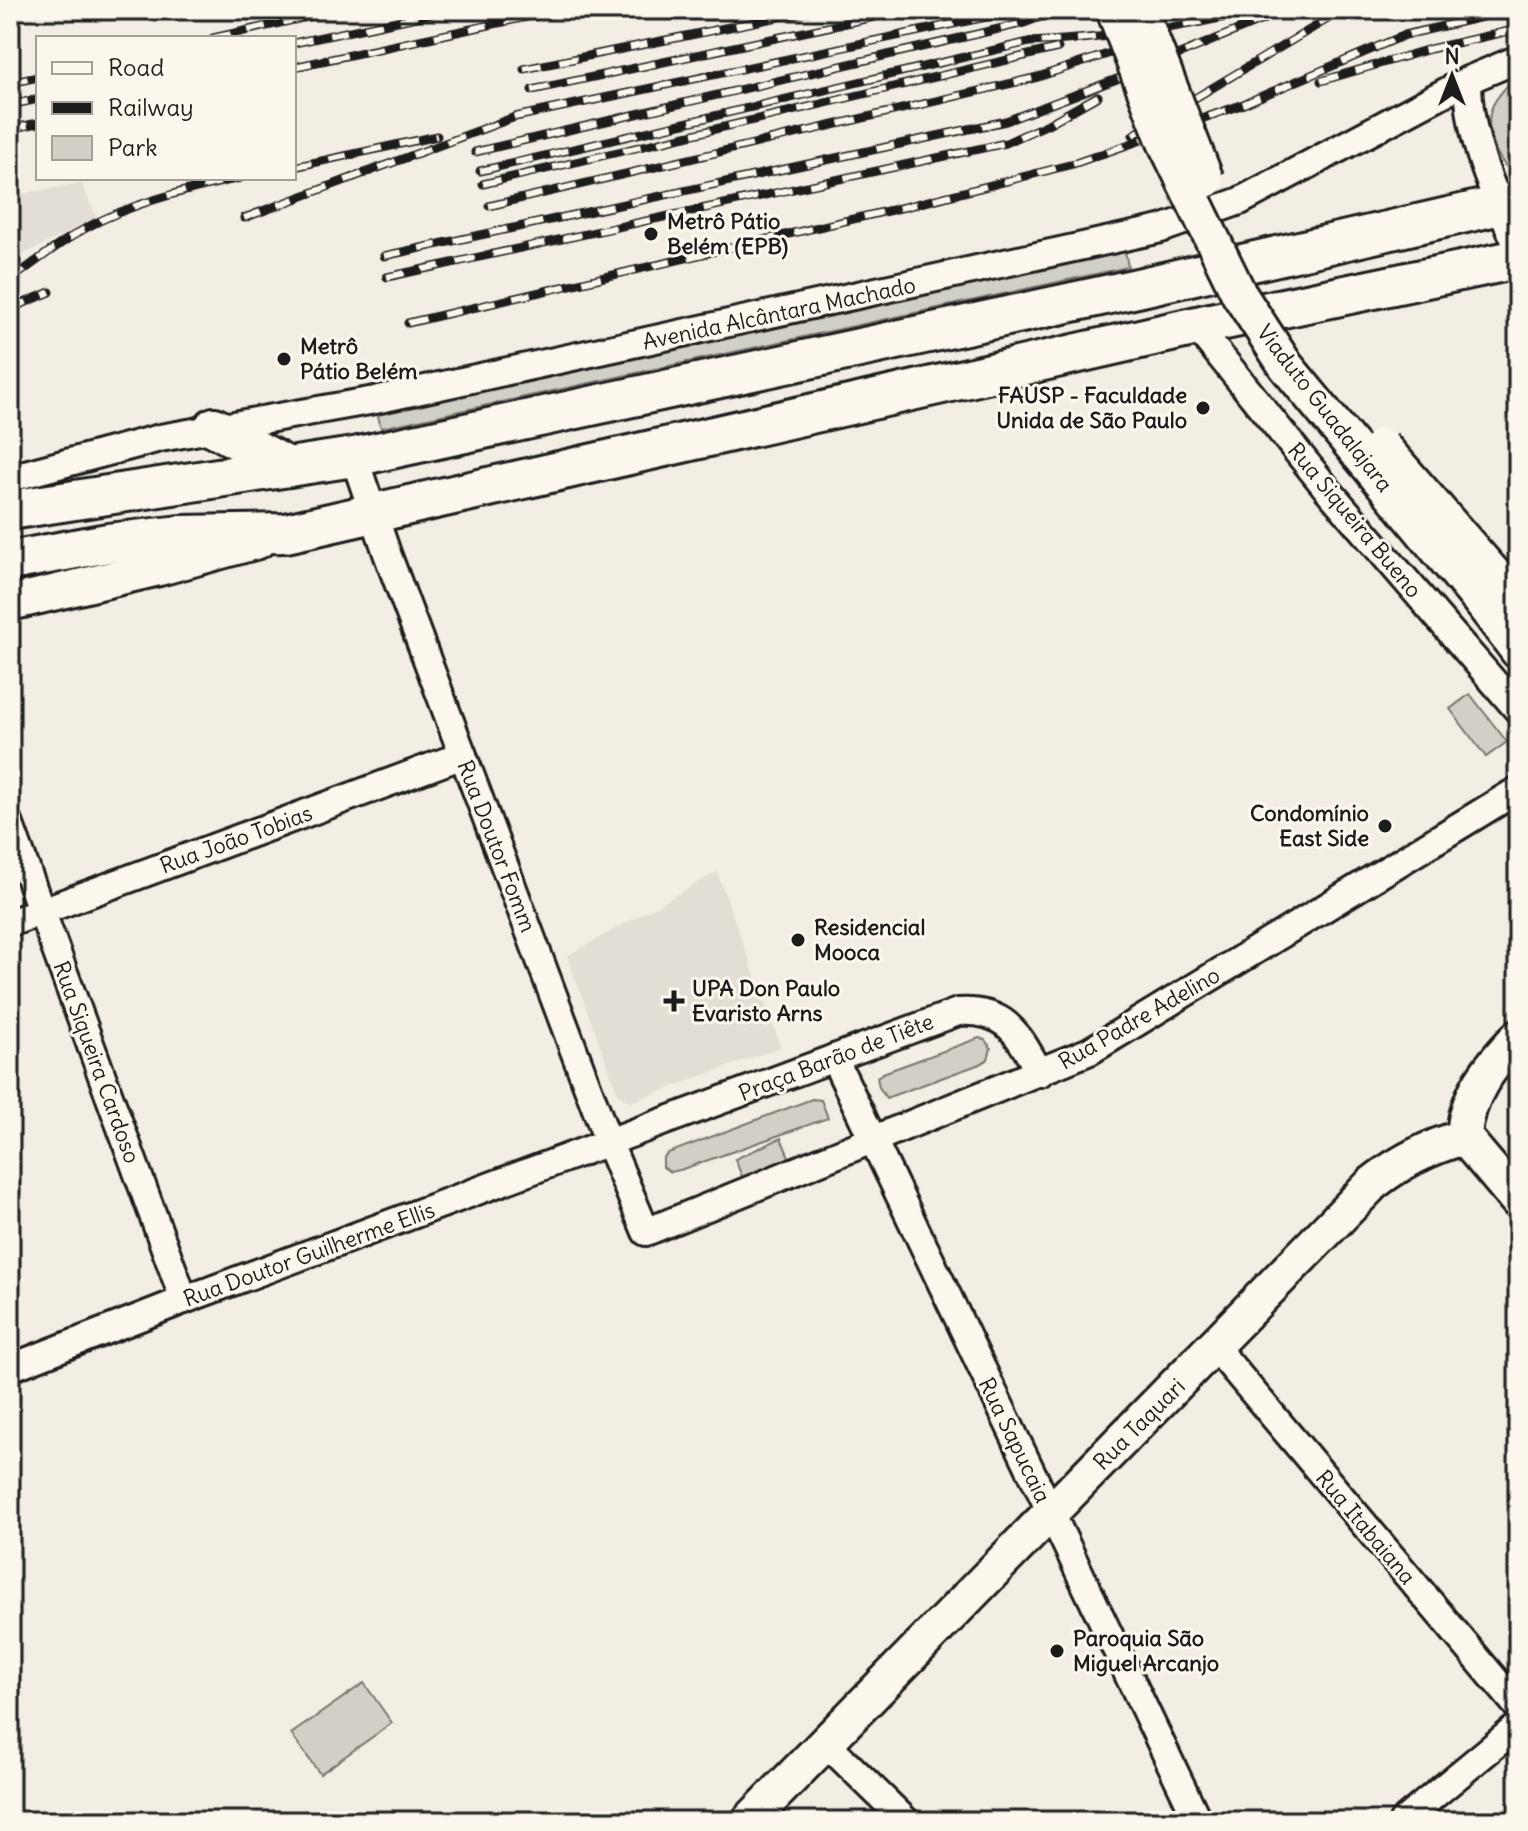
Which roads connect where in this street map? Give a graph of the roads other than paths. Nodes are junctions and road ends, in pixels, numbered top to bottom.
1 (1114, 10) edge
2 (1140, 10) edge
3 (1518, 59) edge
4 (1468, 80) junction
5 (1509, 203) edge
6 (1518, 247) edge
7 (1518, 259) edge
8 (1196, 326) junction
9 (214, 427) junction
10 (354, 457) junction
11 (288, 467) junction
12 (10, 478) edge
13 (10, 510) edge
14 (373, 514) junction
15 (286, 533) junction
16 (10, 561) edge
17 (1500, 595) edge
18 (10, 603) edge
19 (1518, 651) edge
20 (1518, 710) edge
21 (463, 755) junction
22 (1518, 790) edge
23 (10, 825) edge
24 (42, 911) junction
25 (10, 923) edge
26 (1518, 1037) edge
27 (834, 1058) junction
28 (1040, 1073) junction
29 (1464, 1137) junction
30 (608, 1141) junction
31 (873, 1141) junction
32 (1518, 1201) edge
33 (646, 1232) joint
34 (184, 1300) junction
35 (1215, 1347) junction
36 (10, 1368) edge
37 (1050, 1514) junction
38 (1518, 1707) edge
39 (1518, 1726) edge
40 (825, 1742) junction
41 (749, 1821) edge
42 (906, 1821) edge
43 (1198, 1821) edge
44 (1403, 1821) edge

1 - 17 main road, Viaduto Guadalajara, bridge
2 - 17 main road, Viaduto Guadalajara, bridge
3 - 4 street, Avenida Alcântara Machado
4 - 5 street
4 - 9 street, Avenida Alcântara Machado
5 - 6 street
5 - 10 highway
7 - 8 highway
8 - 14 highway
8 - 20 street, Rua Siqueira Bueno
9 - 11 highway
9 - 12 street, Avenida Alcântara Machado
10 - 11 highway
10 - 14 street, Rua Doutor Fomm
11 - 13 highway
14 - 15 highway
14 - 21 street, Rua Doutor Fomm
15 - 16 highway
15 - 18 main road
17 - 19 main road, Viaduto Guadalajara
21 - 24 street, Rua João Tobias
21 - 30 street, Rua Doutor Fomm
22 - 28 street, Rua Padre Adelino
23 - 24 street, Rua Siqueira Cardoso
24 - 25 street, Rua João Tobias
24 - 34 street, Rua Siqueira Cardoso
26 - 29 main road
27 - 28 street, Praça Barão de Tiête
27 - 30 street, Praça Barão de Tiête
27 - 31 street, Rua Sapucaia
28 - 31 street, Rua Padre Adelino
29 - 32 main road
29 - 35 main road, Rua Taquari
30 - 33 street, Rua Doutor Fomm
30 - 34 street, Rua Doutor Guilherme Ellis
31 - 33 street, Rua Padre Adelino
31 - 37 street, Rua Sapucaia
34 - 36 street, Rua Doutor Guilherme Ellis
35 - 37 main road, Rua Taquari
35 - 38 street, Rua Itabaiana
37 - 40 main road, Rua Taquari
37 - 43 street, Rua Sapucaia
39 - 44 street
40 - 41 main road, Rua Taquari
40 - 42 street

